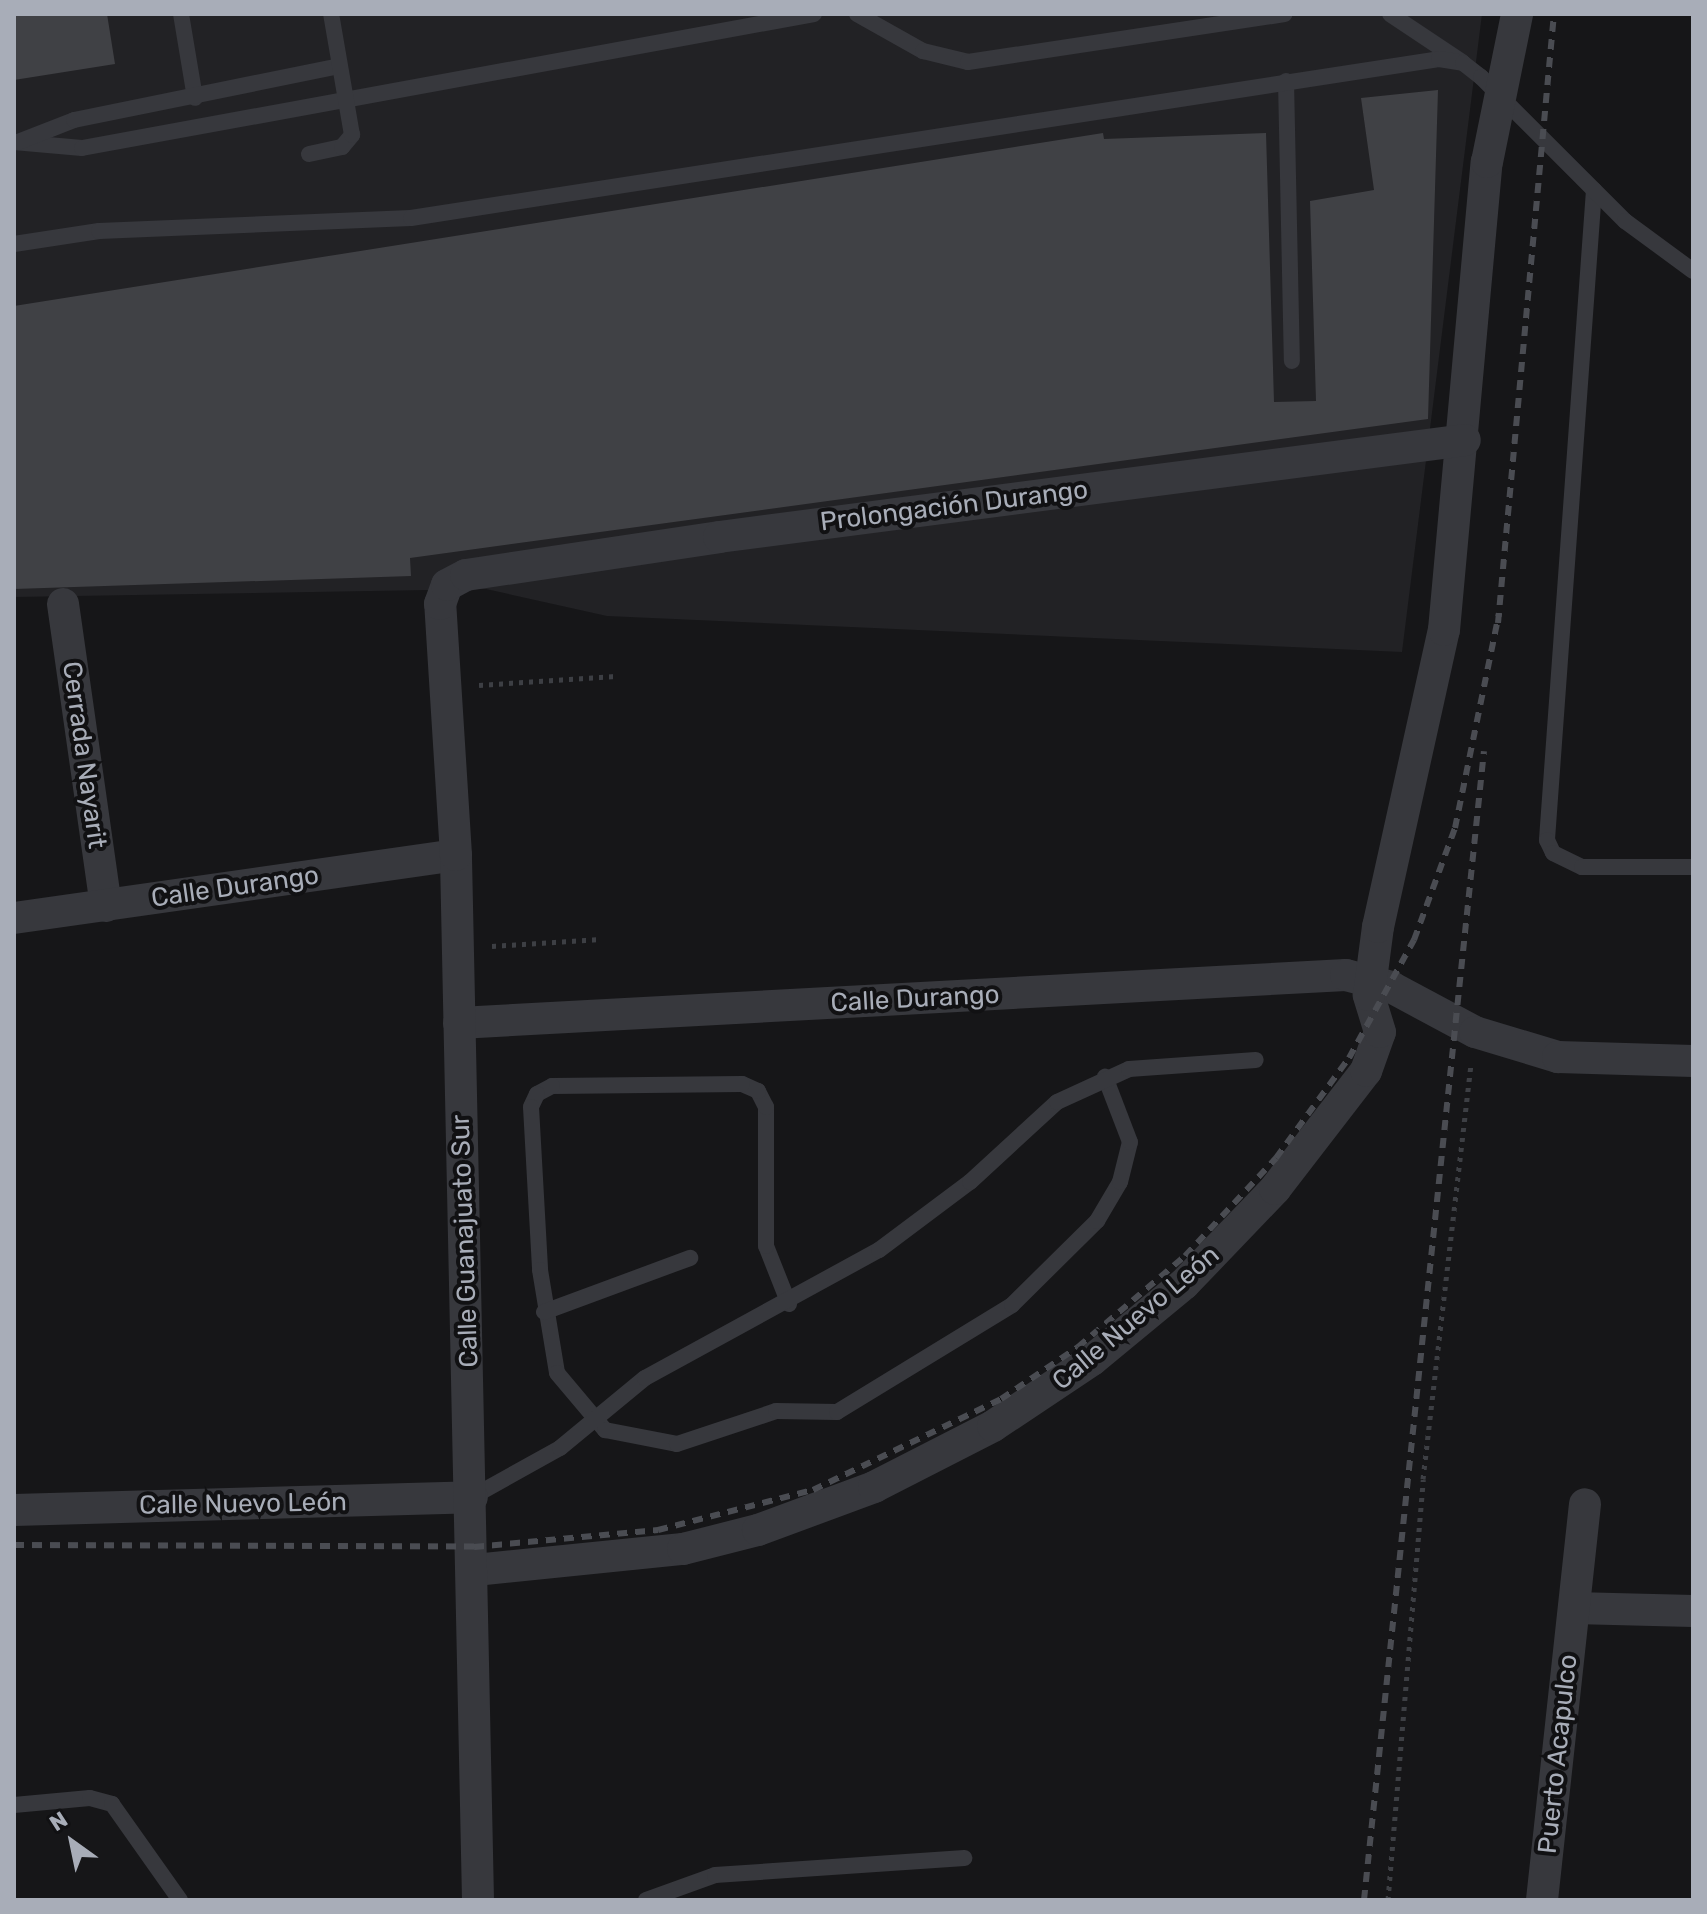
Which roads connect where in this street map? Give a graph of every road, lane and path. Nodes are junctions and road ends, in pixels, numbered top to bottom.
1 (181, 14) edge
2 (331, 14) edge
3 (814, 14) edge
4 (857, 14) edge
5 (1284, 14) edge
6 (1390, 14) edge
7 (1517, 14) edge
8 (1463, 63) junction
9 (340, 66) junction
10 (1286, 81) junction
11 (1499, 95) junction
12 (195, 98) junction
13 (349, 102) junction
14 (16, 142) edge
15 (309, 154) dead end
16 (1594, 190) junction
17 (14, 244) edge
18 (1693, 271) edge
19 (1292, 361) dead end
20 (1465, 440) junction
21 (447, 585) joint
22 (63, 604) dead end
23 (616, 676) dead end
24 (450, 687) junction
25 (456, 855) junction
26 (1693, 867) edge
27 (106, 906) junction
28 (14, 918) edge
29 (601, 939) dead end
30 (459, 948) junction
31 (1371, 979) junction
32 (459, 1023) junction
33 (1475, 1032) junction
34 (1256, 1060) dead end
35 (1693, 1061) edge
36 (1105, 1077) junction
37 (690, 1258) dead end
38 (789, 1304) junction
39 (544, 1312) junction
40 (591, 1420) junction
41 (472, 1497) junction
42 (1585, 1504) dead end
43 (14, 1510) edge
44 (475, 1570) junction
45 (1574, 1608) junction
46 (1693, 1611) edge
47 (14, 1805) edge
48 (964, 1858) dead end
49 (180, 1900) edge
50 (478, 1900) edge
51 (646, 1900) edge
52 (1388, 1900) edge
53 (1542, 1900) edge

1 - 12 lane
2 - 9 lane
3 - 13 lane
4 - 5 lane
6 - 8 lane
7 - 11 street, Calle Nuevo León
8 - 10 lane
8 - 11 lane
9 - 12 lane
9 - 13 lane
10 - 17 lane
10 - 19 lane
11 - 16 lane
11 - 20 street, Calle Nuevo León
12 - 14 lane
13 - 14 lane
13 - 15 lane
16 - 18 lane
16 - 26 lane
20 - 21 street, Prolongación Durango
20 - 31 street, Calle Nuevo León
21 - 24 street, Calle Guanajuato Sur
22 - 27 street, Cerrada Nayarit
23 - 24 path
24 - 25 street, Calle Guanajuato Sur
25 - 27 street, Calle Durango
25 - 30 street, Calle Guanajuato Sur
27 - 28 street, Calle Durango
29 - 30 path
30 - 32 street, Calle Guanajuato Sur
31 - 32 street, Calle Durango
31 - 33 street
31 - 44 street, Calle Nuevo León
32 - 41 street, Calle Guanajuato Sur
33 - 35 street
33 - 52 path
34 - 36 lane
36 - 38 lane
36 - 40 lane
37 - 39 lane
38 - 39 lane
38 - 40 lane
39 - 40 lane
40 - 41 lane
41 - 43 street, Calle Nuevo León
41 - 44 street, Calle Guanajuato Sur
42 - 45 street, Puerto Acapulco
44 - 50 street, Calle Guanajuato Sur
45 - 46 street
45 - 53 street, Puerto Acapulco
47 - 49 lane
48 - 51 lane

